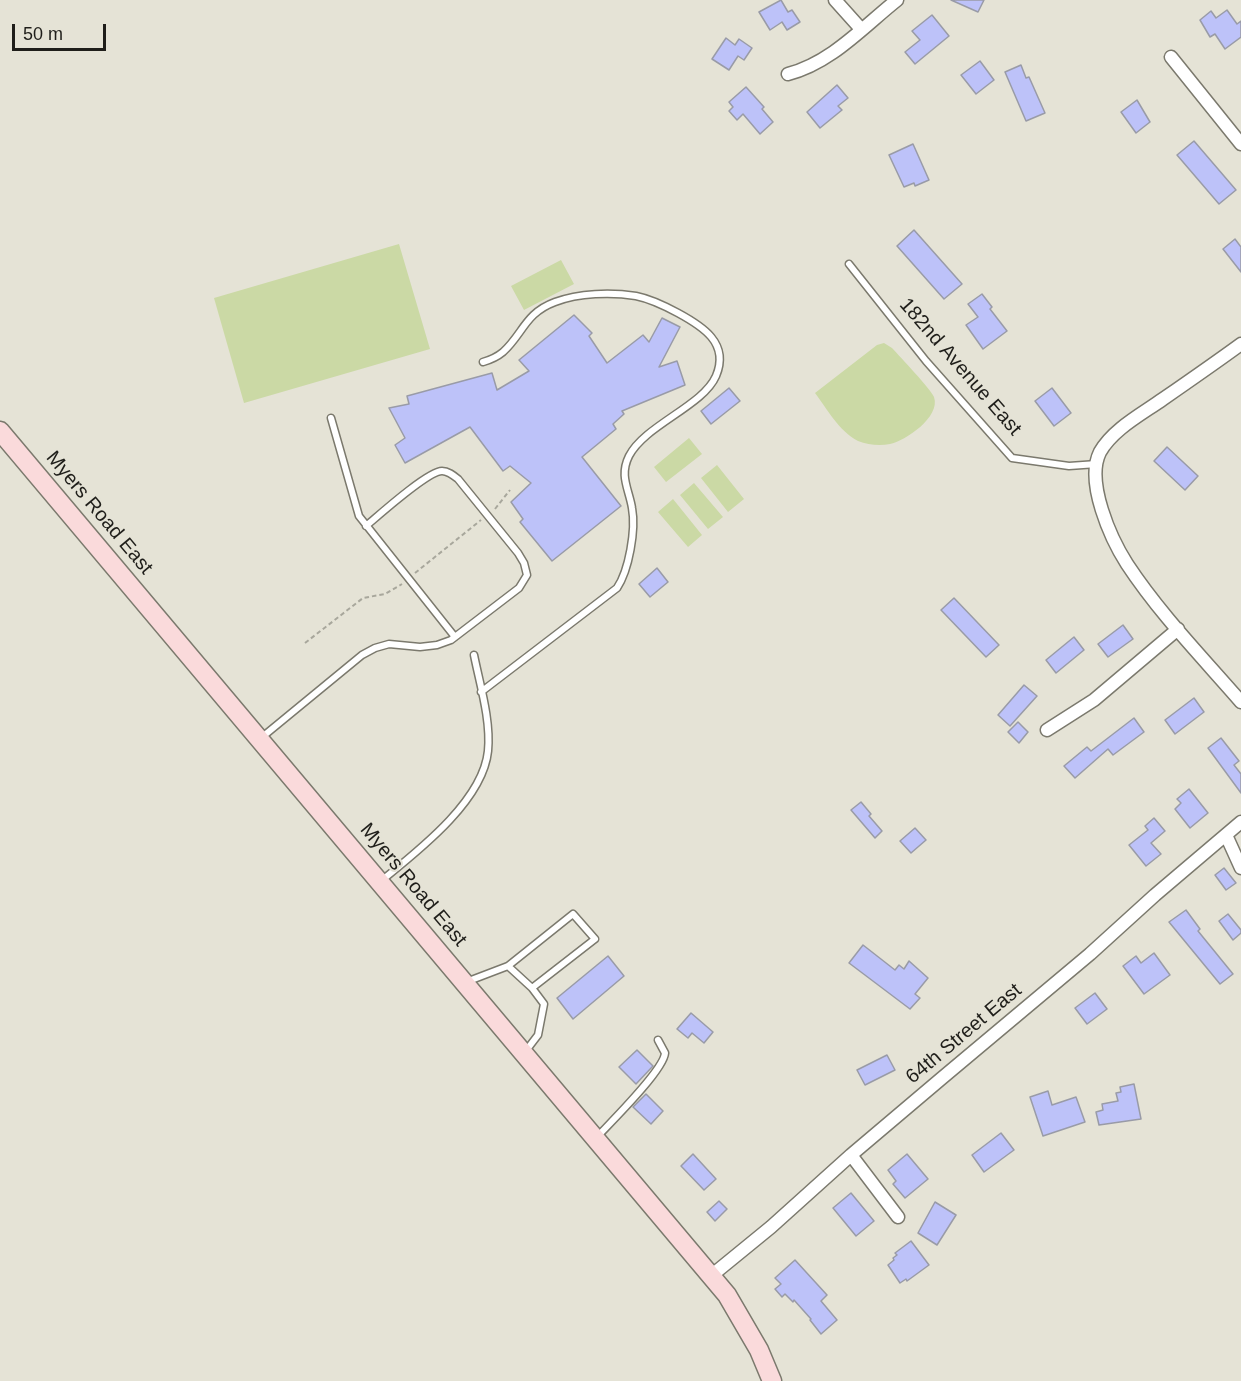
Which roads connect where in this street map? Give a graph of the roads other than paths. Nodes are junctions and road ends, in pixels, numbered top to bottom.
1 (835, 0) edge
2 (897, 0) edge
3 (861, 29) junction
4 (788, 74) dead end
5 (1241, 132) edge
6 (1241, 144) edge
7 (849, 264) dead end
8 (1241, 344) edge
9 (483, 362) dead end
10 (331, 418) dead end
11 (0, 431) edge
12 (1097, 464) junction
13 (366, 526) junction
14 (1178, 629) junction
15 (455, 638) junction
16 (474, 655) dead end
17 (481, 692) junction
18 (1241, 702) edge
19 (1047, 730) dead end
20 (260, 739) junction
21 (1241, 822) edge
22 (1226, 835) junction
23 (1241, 868) edge
24 (381, 882) junction
25 (508, 966) junction
26 (466, 982) junction
27 (532, 988) junction
28 (658, 1040) dead end
29 (525, 1053) junction
30 (596, 1138) junction
31 (851, 1155) junction
32 (898, 1217) dead end
33 (711, 1276) junction
34 (772, 1381) edge

1 - 3 street
2 - 3 street
3 - 4 street
5 - 6 street
7 - 12 lane, 182nd Avenue East
8 - 12 street
9 - 17 lane
10 - 13 lane
11 - 20 street, Myers Road East
12 - 14 street
13 - 15 lane
13 - 15 lane
14 - 18 street
14 - 19 street
15 - 20 lane
16 - 17 lane
17 - 24 lane
20 - 24 street, Myers Road East
21 - 22 street, 64th Street East
22 - 23 street
22 - 31 street, 64th Street East
24 - 26 street, Myers Road East
25 - 26 lane
25 - 27 lane
25 - 27 lane
26 - 29 street, Myers Road East
27 - 29 lane
28 - 30 lane
29 - 30 street, Myers Road East
30 - 33 street, Myers Road East
31 - 32 street
31 - 33 street, 64th Street East
33 - 34 street, Myers Road East

